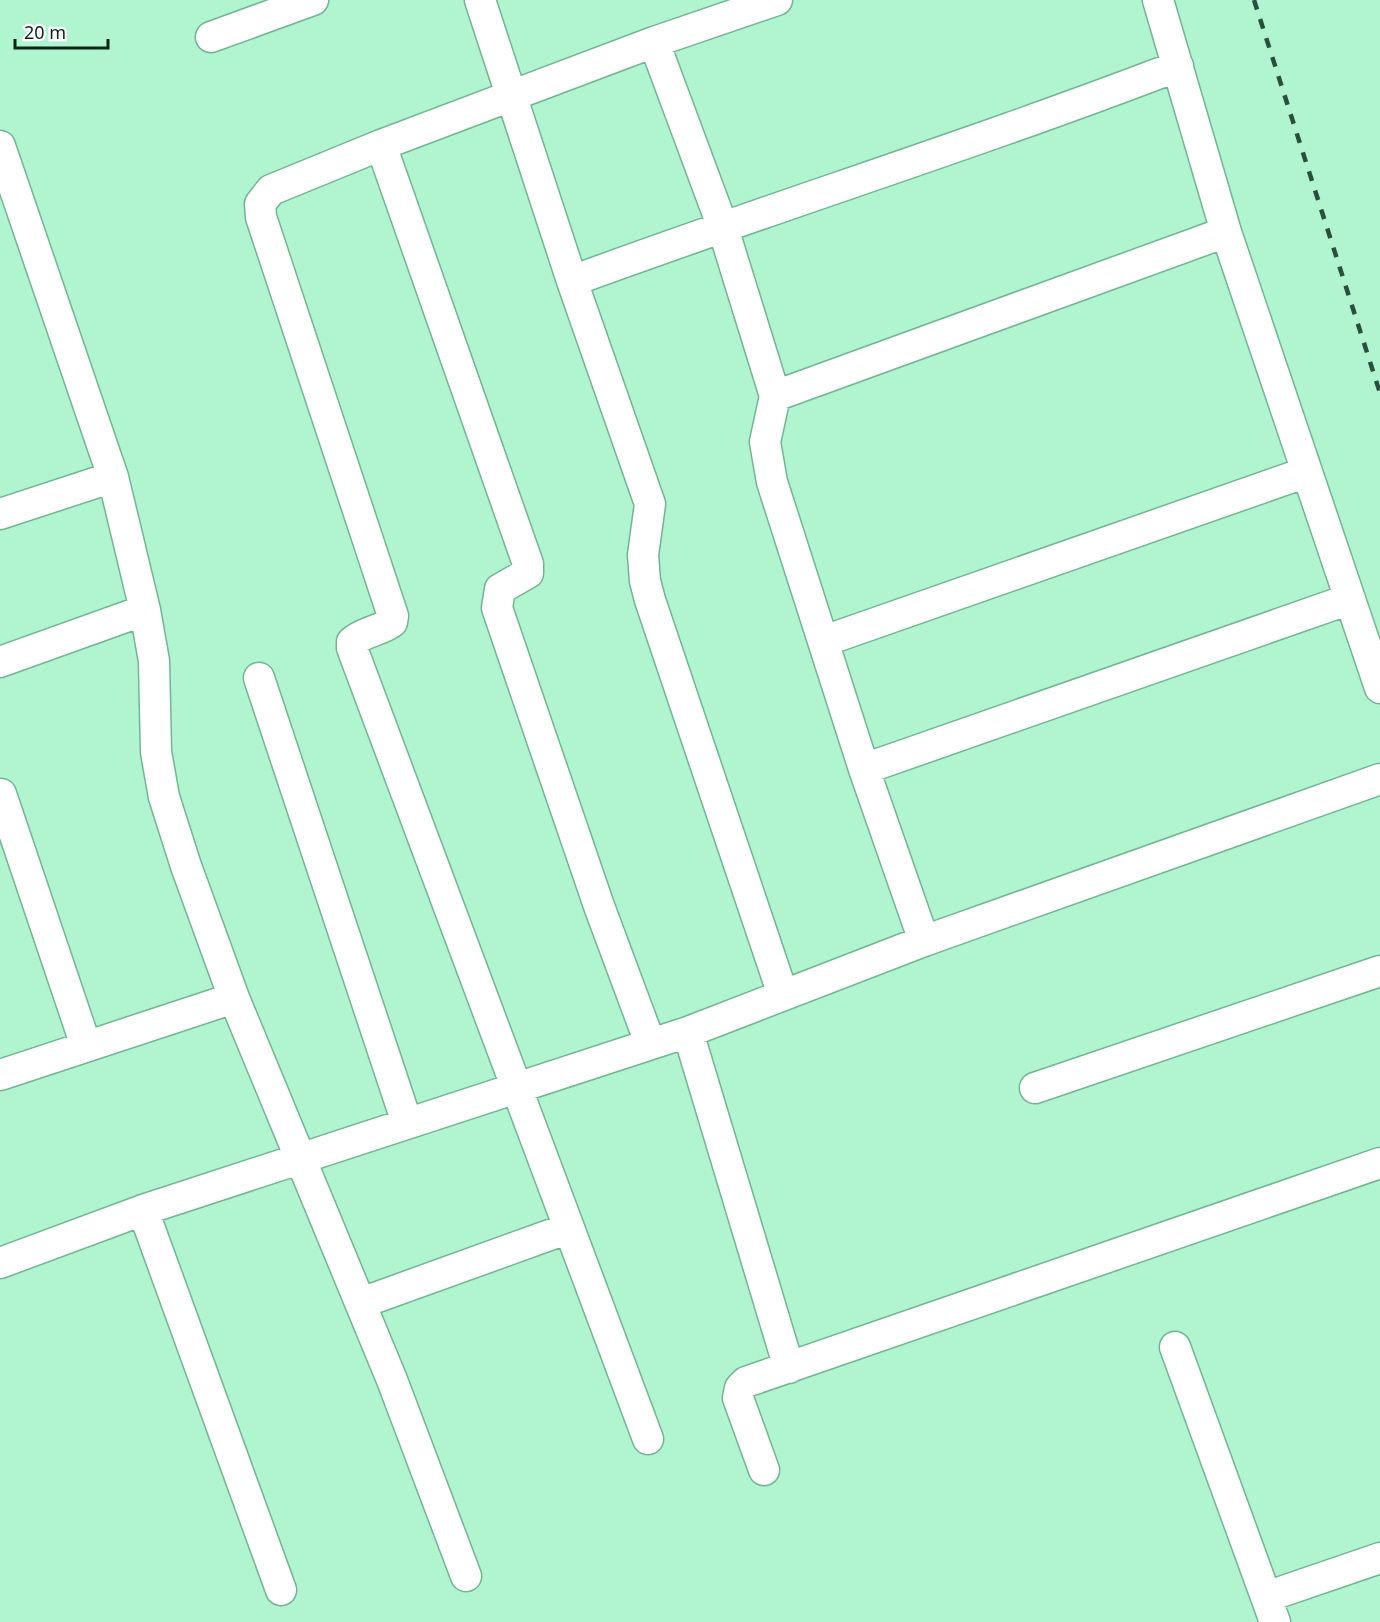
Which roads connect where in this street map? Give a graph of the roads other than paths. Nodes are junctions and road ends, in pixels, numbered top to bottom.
1 (313, 0) edge
2 (480, 0) edge
3 (777, 0) edge
4 (1158, 0) edge
5 (210, 37) dead end
6 (654, 42) junction
7 (1179, 66) junction
8 (512, 94) junction
9 (381, 145) junction
10 (0, 146) edge
11 (722, 225) junction
12 (1226, 232) junction
13 (572, 281) junction
14 (775, 396) junction
15 (1307, 472) junction
16 (113, 477) junction
17 (0, 514) edge
18 (1350, 599) junction
19 (145, 610) junction
20 (824, 642) junction
21 (0, 662) edge
22 (259, 678) dead end
23 (1380, 688) edge
24 (864, 769) junction
25 (1380, 779) edge
26 (1, 794) edge
27 (924, 941) junction
28 (1380, 971) edge
29 (783, 995) junction
30 (234, 998) junction
31 (688, 1032) junction
32 (650, 1043) junction
33 (86, 1046) junction
34 (0, 1075) edge
35 (1035, 1088) dead end
36 (516, 1089) junction
37 (407, 1123) junction
38 (302, 1157) junction
39 (1380, 1163) edge
40 (143, 1210) junction
41 (568, 1228) junction
42 (0, 1263) edge
43 (361, 1303) junction
44 (1175, 1347) dead end
45 (789, 1368) junction
46 (648, 1439) dead end
47 (764, 1470) dead end
48 (1380, 1558) edge
49 (466, 1576) dead end
50 (281, 1590) dead end
51 (1270, 1609) edge

1 - 5 street
2 - 8 street
3 - 6 street
4 - 7 street
6 - 8 street
6 - 11 street
7 - 11 street
7 - 12 street
8 - 9 street
8 - 13 street
9 - 32 street
9 - 36 street
10 - 16 street
11 - 13 street
11 - 14 street
12 - 14 street
12 - 15 street
13 - 29 street
14 - 20 street
15 - 18 street
15 - 20 street
16 - 17 street
16 - 19 street
18 - 23 street
18 - 24 street
19 - 21 street
19 - 30 street
20 - 24 street
22 - 37 street
24 - 27 street
25 - 27 street
26 - 33 street
27 - 29 street
28 - 35 street
29 - 31 street
30 - 33 street
30 - 38 street
31 - 32 street
31 - 45 street
32 - 36 street
33 - 34 street
36 - 37 street
36 - 41 street
37 - 38 street
38 - 40 street
38 - 43 street
39 - 45 street
40 - 42 street
40 - 50 street
41 - 43 street
41 - 46 street
43 - 49 street
44 - 51 street
45 - 47 street
48 - 51 street

